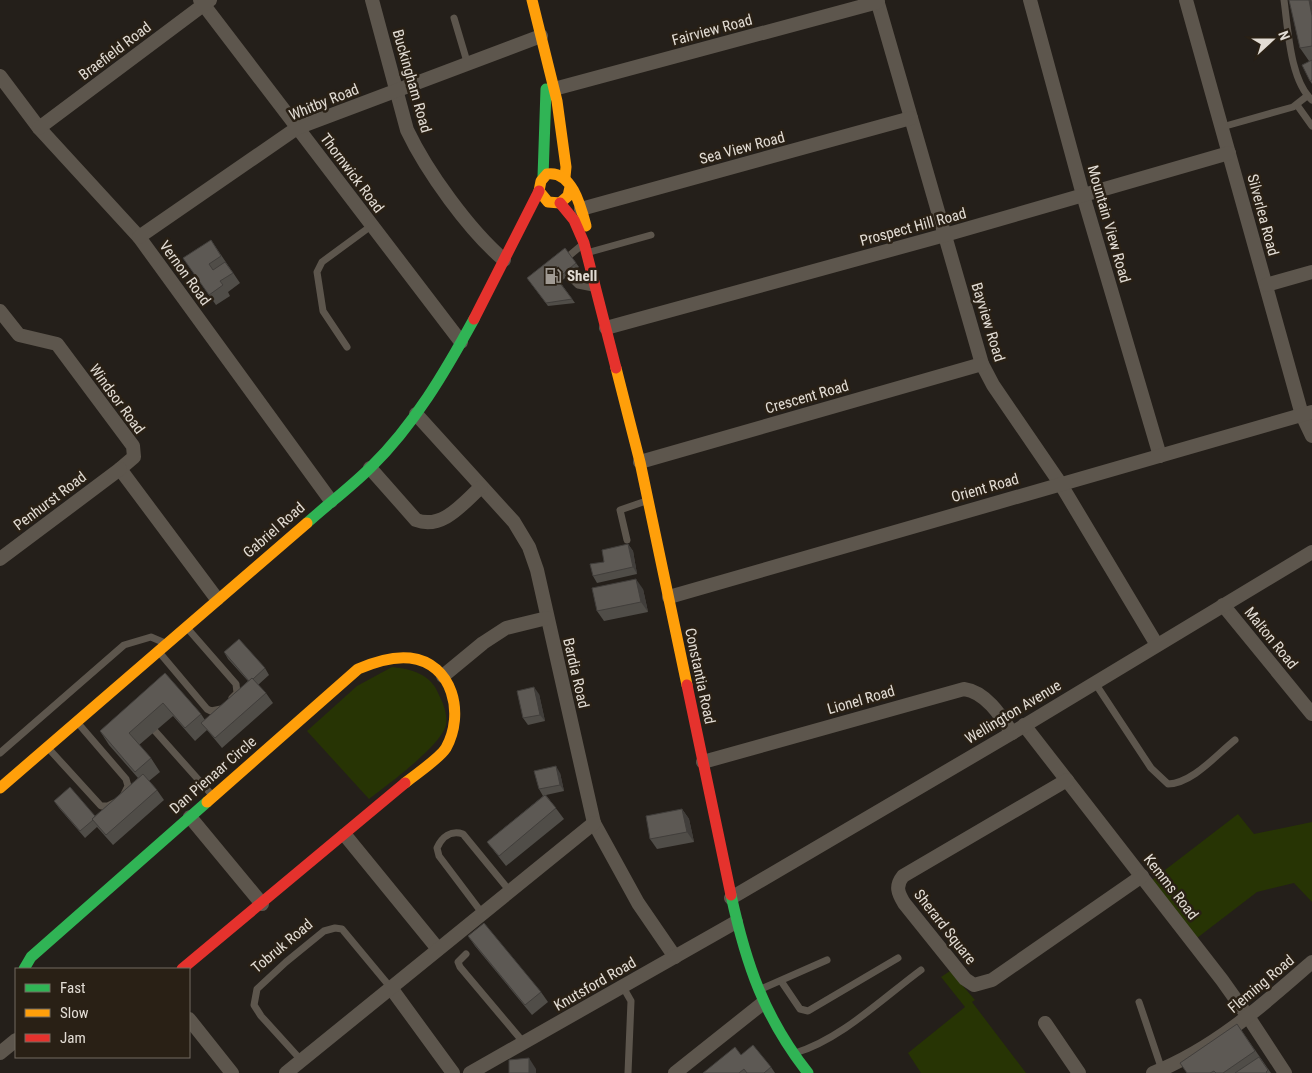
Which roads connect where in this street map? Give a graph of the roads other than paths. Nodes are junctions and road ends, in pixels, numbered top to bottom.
1 (372, 0) edge
2 (532, 0) edge
3 (1030, 0) edge
4 (1186, 0) edge
5 (1284, 0) edge
6 (878, 1) edge
7 (205, 2) edge
8 (454, 18) dead end
9 (541, 36) junction
10 (468, 65) junction
11 (548, 67) junction
12 (0, 76) edge
13 (554, 89) junction
14 (397, 91) junction
15 (1310, 98) edge
16 (1298, 105) junction
17 (911, 118) junction
18 (1312, 126) edge
19 (1222, 127) junction
20 (39, 128) junction
21 (297, 128) junction
22 (1229, 153) junction
23 (543, 177) junction
24 (567, 182) junction
25 (539, 191) junction
26 (1083, 195) junction
27 (549, 209) junction
28 (581, 209) junction
29 (371, 226) junction
30 (651, 234) dead end
31 (945, 235) junction
32 (138, 237) junction
33 (511, 247) junction
34 (587, 248) junction
35 (570, 256) edge
36 (504, 260) junction
37 (1312, 272) edge
38 (568, 275) edge
39 (1266, 285) junction
40 (596, 288) junction
41 (0, 311) edge
42 (606, 328) junction
43 (461, 342) junction
44 (348, 347) dead end
45 (982, 364) junction
46 (416, 414) junction
47 (1307, 414) edge
48 (1312, 436) edge
49 (1160, 456) junction
50 (640, 462) junction
51 (370, 468) junction
52 (120, 469) junction
53 (1060, 483) junction
54 (481, 487) junction
55 (331, 501) junction
56 (649, 501) junction
57 (627, 540) dead end
58 (1312, 552) edge
59 (2, 553) edge
60 (669, 597) junction
61 (217, 599) junction
62 (1223, 605) junction
63 (546, 618) junction
64 (186, 627) junction
65 (1157, 645) junction
66 (162, 647) junction
67 (179, 676) junction
68 (443, 676) junction
69 (172, 682) edge
70 (1094, 682) junction
71 (1312, 714) edge
72 (76, 722) junction
73 (1024, 725) junction
74 (155, 731) dead end
75 (1012, 733) junction
76 (1235, 740) dead end
77 (105, 741) edge
78 (47, 747) junction
79 (98, 747) junction
80 (0, 753) edge
81 (702, 762) junction
82 (1067, 780) junction
83 (2, 784) edge
84 (213, 796) junction
85 (190, 816) junction
86 (594, 823) junction
87 (345, 836) junction
88 (1142, 876) junction
89 (509, 890) junction
90 (731, 898) junction
91 (262, 904) junction
92 (482, 913) junction
93 (736, 922) junction
94 (438, 949) junction
95 (466, 954) dead end
96 (675, 957) junction
97 (898, 958) dead end
98 (827, 960) dead end
99 (1312, 962) edge
100 (25, 968) edge
101 (183, 968) edge
102 (921, 970) dead end
103 (781, 980) junction
104 (624, 987) junction
105 (391, 988) junction
106 (760, 997) junction
107 (1139, 1002) dead end
108 (1250, 1018) junction
109 (190, 1020) edge
110 (1045, 1023) dead end
111 (15, 1041) edge
112 (524, 1043) junction
113 (0, 1053) edge
114 (793, 1054) junction
115 (301, 1060) junction
116 (1157, 1071) edge
117 (232, 1073) edge
118 (286, 1073) edge
119 (453, 1073) edge
120 (470, 1073) edge
121 (628, 1073) edge
122 (675, 1073) edge
123 (808, 1073) edge
124 (1079, 1073) edge
125 (1285, 1073) edge

1 - 14 street, Buckingham Road
2 - 9 street
3 - 26 street, Mountain View Road
4 - 19 street, Silverlea Road
5 - 15 lane
6 - 13 street, Fairview Road
6 - 17 street, Bayview Road
7 - 20 street, Braefield Road
7 - 21 street, Thornwick Road
8 - 10 lane
9 - 10 street, Whitby Road
9 - 11 street
10 - 14 street, Whitby Road
11 - 13 street
11 - 23 street
12 - 20 street, Vernon Road
13 - 24 street
14 - 21 street, Whitby Road
14 - 36 street, Buckingham Road
15 - 16 lane
16 - 18 lane
16 - 19 lane
17 - 28 street, Sea View Road
17 - 31 street, Bayview Road
19 - 22 street, Silverlea Road
20 - 32 street, Vernon Road
21 - 29 street, Thornwick Road
21 - 32 street, Whitby Road
22 - 26 street, Prospect Hill Road
22 - 39 street, Silverlea Road
23 - 24 street
23 - 25 street
24 - 27 street
24 - 28 street, Constantia Road
25 - 27 street
25 - 33 street, Gabriel Road
26 - 31 street, Prospect Hill Road
26 - 49 street, Mountain View Road
27 - 33 street, Gabriel Road
27 - 34 street, Constantia Road
28 - 34 street, Constantia Road
29 - 43 street, Thornwick Road
29 - 44 lane
30 - 34 lane
31 - 42 street, Prospect Hill Road
31 - 45 street, Bayview Road
32 - 55 street, Vernon Road
33 - 36 street, Gabriel Road
34 - 35 lane
34 - 40 street, Constantia Road
36 - 43 street, Gabriel Road
37 - 39 street
38 - 40 lane
39 - 47 street, Silverlea Road
40 - 42 street, Constantia Road
41 - 52 street, Windsor Road
42 - 50 street, Constantia Road
43 - 46 street, Gabriel Road
45 - 50 street, Crescent Road
45 - 53 street, Bayview Road
46 - 51 street, Gabriel Road
46 - 54 street, Bardia Road
47 - 48 street, Silverlea Road
47 - 49 street, Orient Road
49 - 53 street, Orient Road
50 - 56 street, Constantia Road
51 - 54 street
51 - 55 street, Gabriel Road
52 - 59 street, Penhurst Road
52 - 61 street
53 - 60 street, Orient Road
53 - 65 street, Bayview Road
54 - 63 street, Bardia Road
55 - 61 street, Gabriel Road
56 - 57 lane
56 - 60 street, Constantia Road
58 - 62 street, Wellington Avenue
60 - 81 street, Constantia Road
61 - 64 street, Gabriel Road
62 - 65 street, Wellington Avenue
62 - 71 street, Malton Road
63 - 68 street
63 - 86 street, Bardia Road
64 - 66 street, Gabriel Road
64 - 67 lane
65 - 70 street, Wellington Avenue
66 - 67 lane
66 - 72 street, Gabriel Road
66 - 80 lane
67 - 69 lane
68 - 84 street, Dan Pienaar Circle
68 - 87 street
70 - 73 street, Wellington Avenue
70 - 76 lane
72 - 78 street, Gabriel Road
72 - 79 lane
73 - 75 street, Wellington Avenue
73 - 82 street, Kemms Road
74 - 84 lane
75 - 81 street, Lionel Road
75 - 90 street, Wellington Avenue
77 - 79 lane
78 - 79 lane
78 - 83 street, Gabriel Road
81 - 90 street, Constantia Road
82 - 88 street, Kemms Road
82 - 88 street, Sherard Square
84 - 85 street, Dan Pienaar Circle
85 - 91 street
85 - 100 street, Dan Pienaar Circle
86 - 89 street
86 - 96 street, Bardia Road
87 - 91 street
87 - 94 street
88 - 108 street, Kemms Road
89 - 92 street
89 - 92 lane
90 - 93 street, Constantia Road
91 - 101 street
92 - 94 street
93 - 96 street, Knutsford Road
93 - 106 street, Constantia Road
94 - 105 street
95 - 112 lane
96 - 104 street, Knutsford Road
97 - 103 lane
98 - 103 lane
99 - 108 street, Fleming Road
102 - 114 lane
103 - 106 lane
104 - 112 street, Knutsford Road
104 - 121 lane
105 - 115 street
105 - 115 lane, Tobruk Road
105 - 119 street
106 - 114 street, Constantia Road
106 - 122 street
107 - 116 lane
108 - 116 street, Fleming Road
108 - 125 street, Kemms Road
109 - 117 street
110 - 124 street
111 - 113 street
112 - 120 street, Knutsford Road
114 - 123 street, Constantia Road
115 - 118 street

